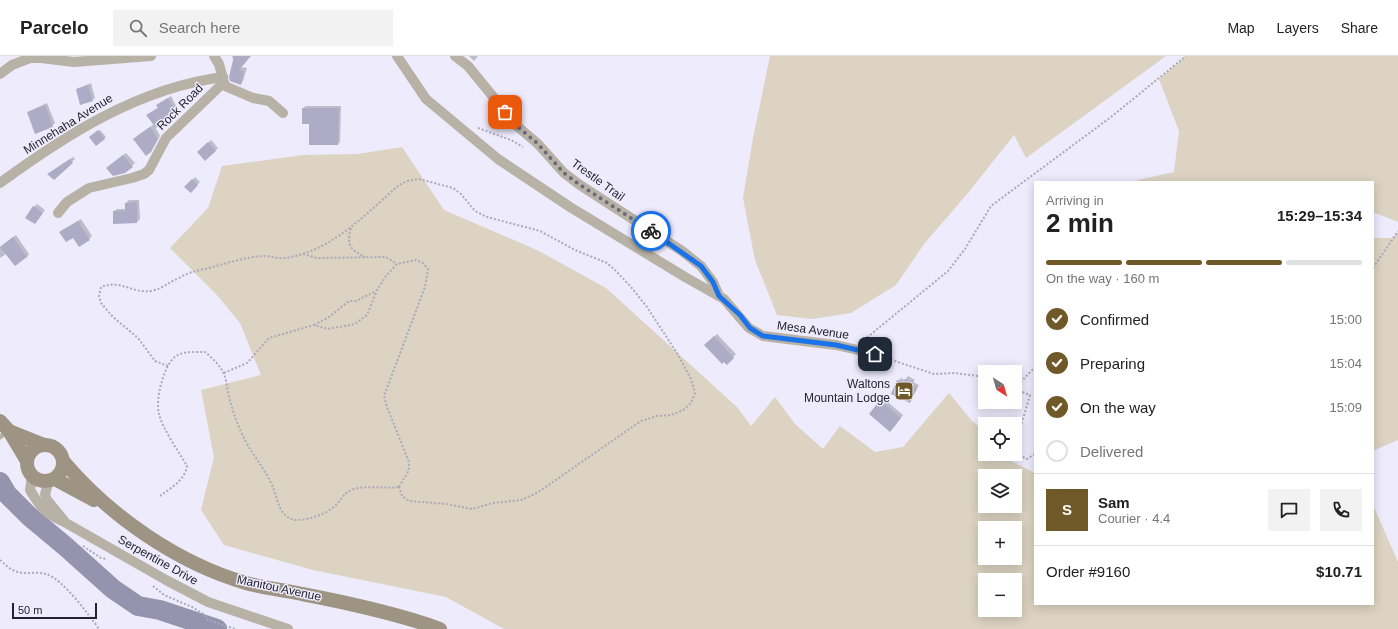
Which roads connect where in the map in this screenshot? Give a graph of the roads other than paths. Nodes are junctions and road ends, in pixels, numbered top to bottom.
1 (151, 56) edge
2 (214, 56) edge
3 (397, 56) edge
4 (455, 56) edge
5 (0, 74) edge
6 (223, 77) junction
7 (283, 113) dead end
8 (0, 183) edge
9 (58, 213) dead end
10 (719, 296) junction
11 (875, 354) road end
12 (3, 430) edge
13 (44, 445) junction
14 (27, 461) junction
15 (64, 462) junction
16 (32, 476) junction
17 (52, 480) junction
18 (108, 508) junction
19 (66, 523) junction
20 (288, 629) edge
21 (440, 629) edge

1 - 5 street
2 - 6 street
3 - 10 street, Mesa Avenue
4 - 10 street, Trestle Trail
6 - 7 street
6 - 8 street, Minnehaha Avenue
6 - 9 street, Rock Road
10 - 11 street, Mesa Avenue
12 - 13 main road
12 - 14 main road
13 - 14 main road
13 - 15 main road
14 - 16 main road
15 - 17 main road
15 - 18 main road, Manitou Avenue
16 - 17 main road
16 - 19 street
17 - 18 main road, Manitou Avenue
17 - 19 street, Serpentine Drive
18 - 21 main road, Manitou Avenue
19 - 20 street, Serpentine Drive

